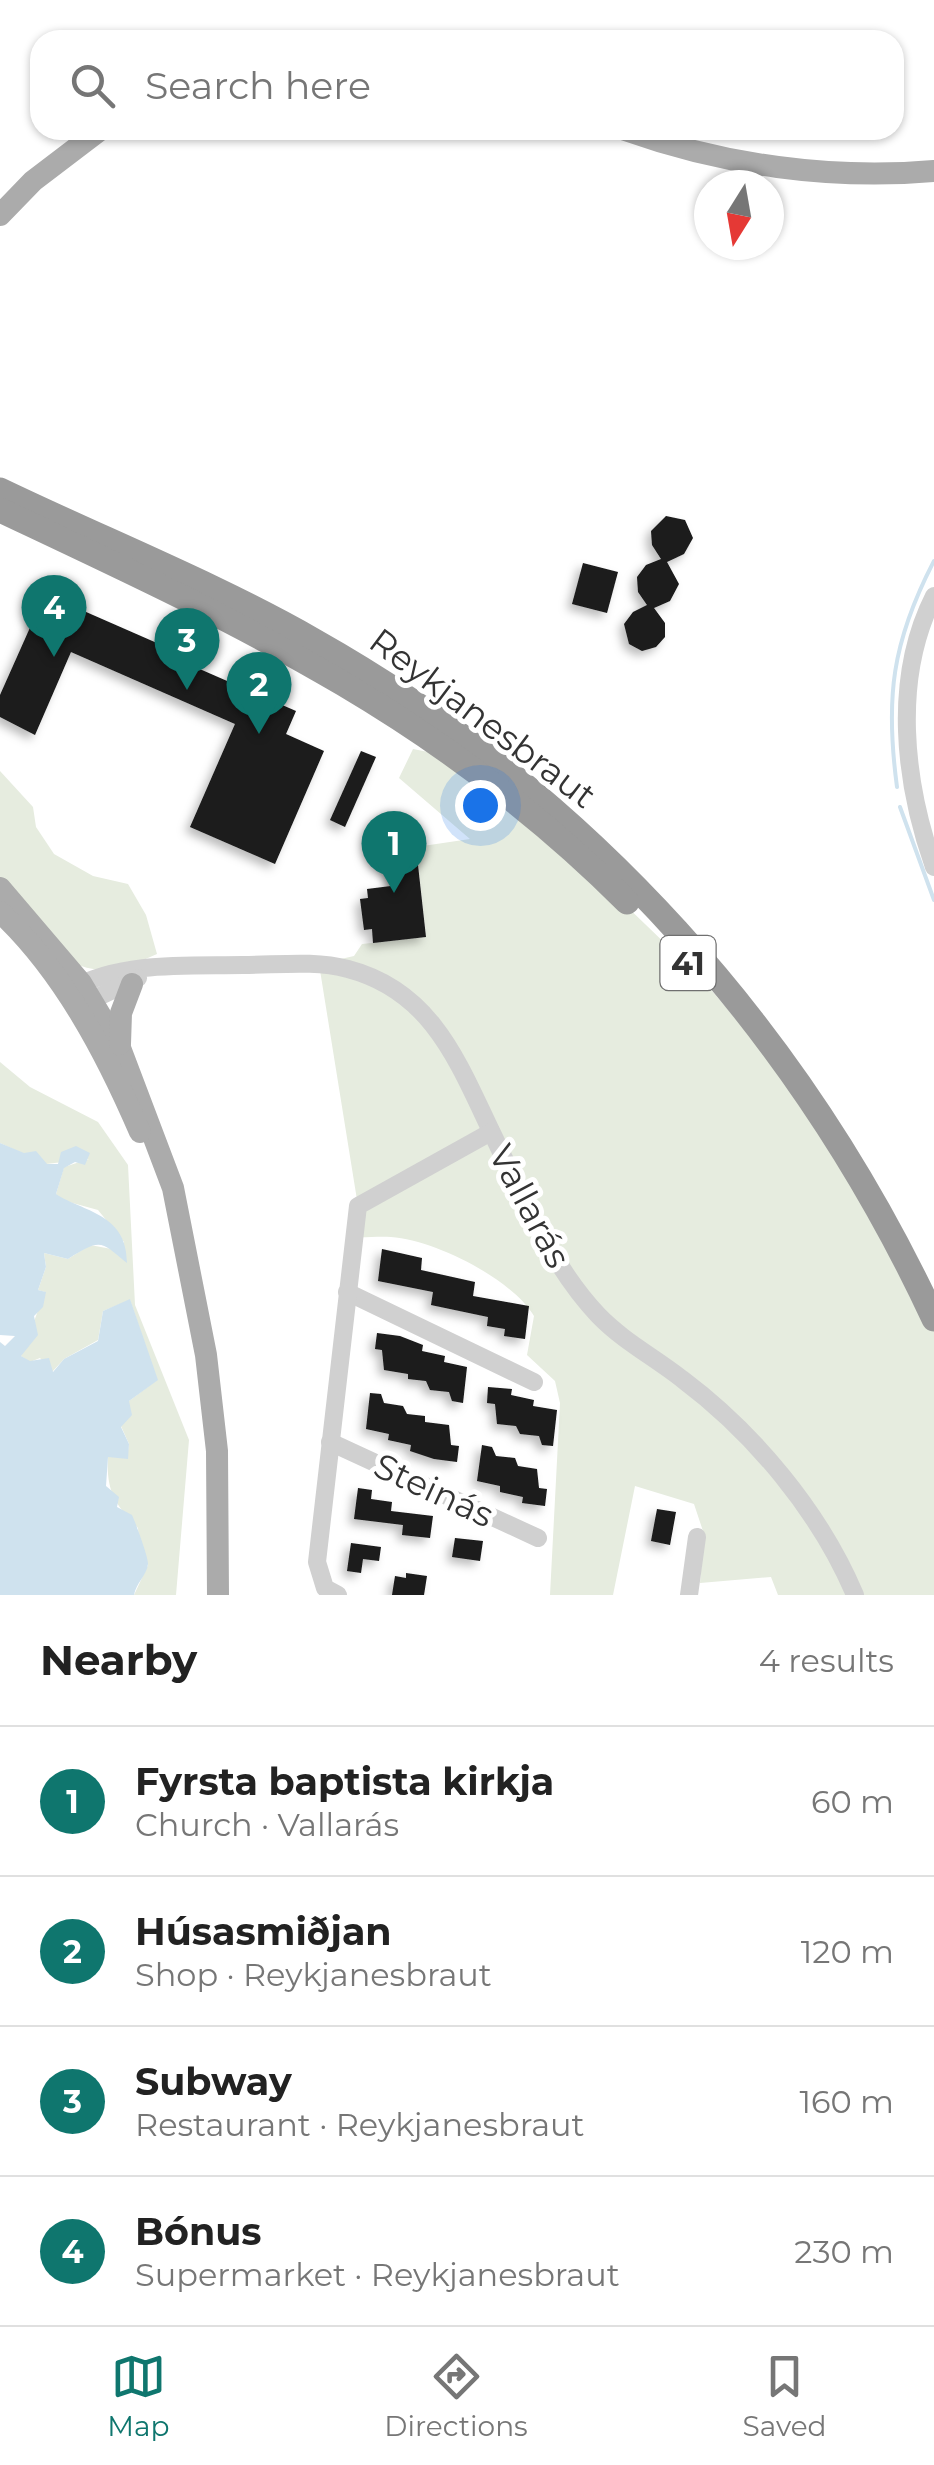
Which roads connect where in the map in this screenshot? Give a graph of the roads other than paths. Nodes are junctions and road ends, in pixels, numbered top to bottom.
1 (87, 140) edge
2 (658, 140) edge
3 (934, 171) edge
4 (0, 215) edge
5 (0, 490) edge
6 (0, 510) edge
7 (934, 596) edge
8 (934, 867) edge
9 (0, 888) edge
10 (0, 912) edge
11 (139, 978) junction
12 (78, 995) junction
13 (120, 1048) junction
14 (826, 1125) junction
15 (491, 1132) junction
16 (188, 1272) junction
17 (347, 1292) junction
18 (934, 1319) edge
19 (534, 1382) dead end
20 (330, 1442) junction
21 (697, 1537) dead end
22 (538, 1538) dead end
23 (218, 1595) edge
24 (338, 1595) edge
25 (689, 1595) edge
26 (855, 1595) edge

1 - 4 main road
2 - 3 main road
5 - 14 highway, Reykjanesbraut / 41
6 - 14 highway, Reykjanesbraut / 41
7 - 8 street
9 - 12 main road
10 - 12 main road
11 - 12 street, Vallarás
11 - 13 main road
11 - 15 street, Vallarás
12 - 13 main road
12 - 16 main road
13 - 16 main road
14 - 18 highway, Reykjanesbraut / 41
15 - 17 street, Steinás
15 - 26 street, Vallarás
16 - 23 main road
17 - 19 street
17 - 20 street, Steinás
20 - 22 street, Steinás
20 - 24 street, Steinás
21 - 25 street

